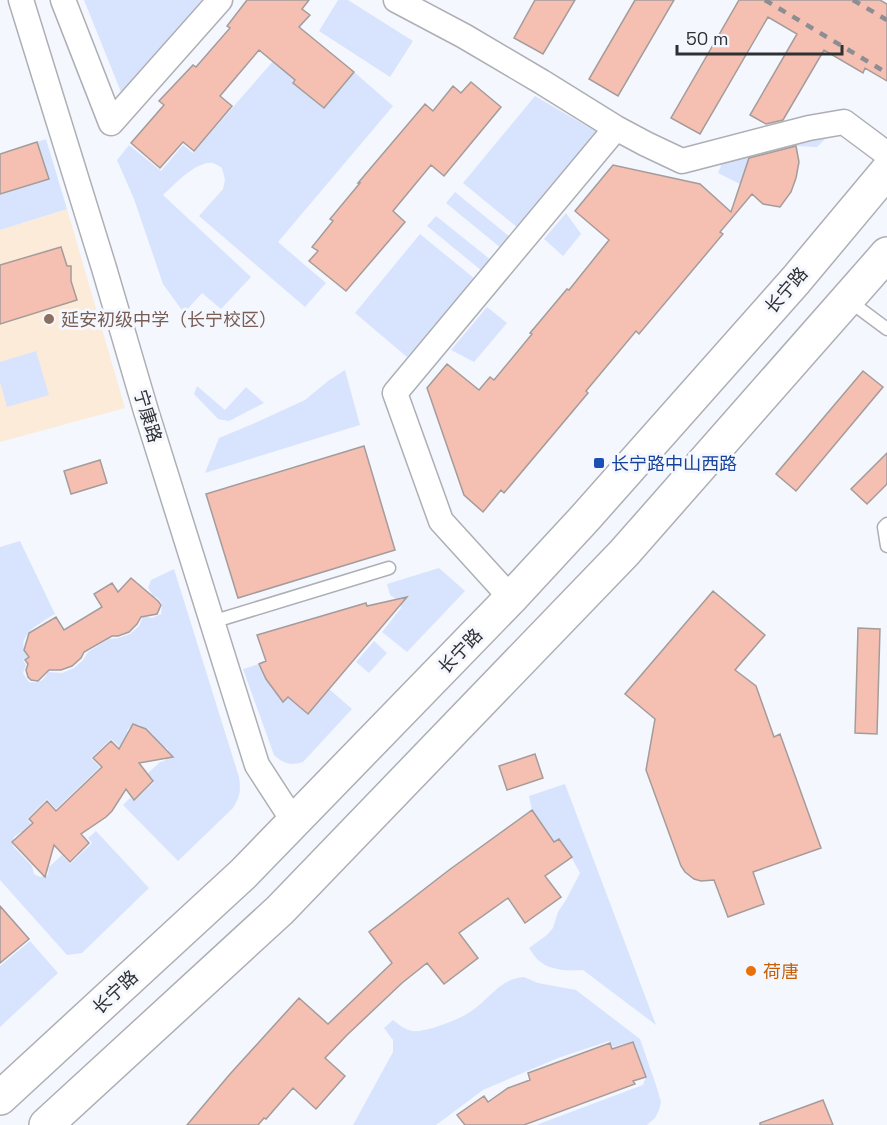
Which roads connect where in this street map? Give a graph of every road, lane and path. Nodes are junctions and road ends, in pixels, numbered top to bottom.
1 (21, 0) edge
2 (63, 0) edge
3 (220, 0) edge
4 (396, 0) edge
5 (616, 128) junction
6 (887, 154) edge
7 (887, 171) edge
8 (887, 254) edge
9 (848, 300) junction
10 (887, 329) edge
11 (887, 524) edge
12 (887, 546) edge
13 (389, 568) dead end
14 (511, 598) junction
15 (212, 622) junction
16 (294, 822) junction
17 (0, 1098) edge
18 (46, 1125) edge

1 - 15 street, 宁康路
2 - 3 street
4 - 5 street
5 - 6 street
5 - 14 street
7 - 14 main road, 长宁路
8 - 9 main road
9 - 10 lane
9 - 18 main road
11 - 12 lane
13 - 15 lane
14 - 16 main road, 长宁路
15 - 16 street, 宁康路
16 - 17 main road, 长宁路

